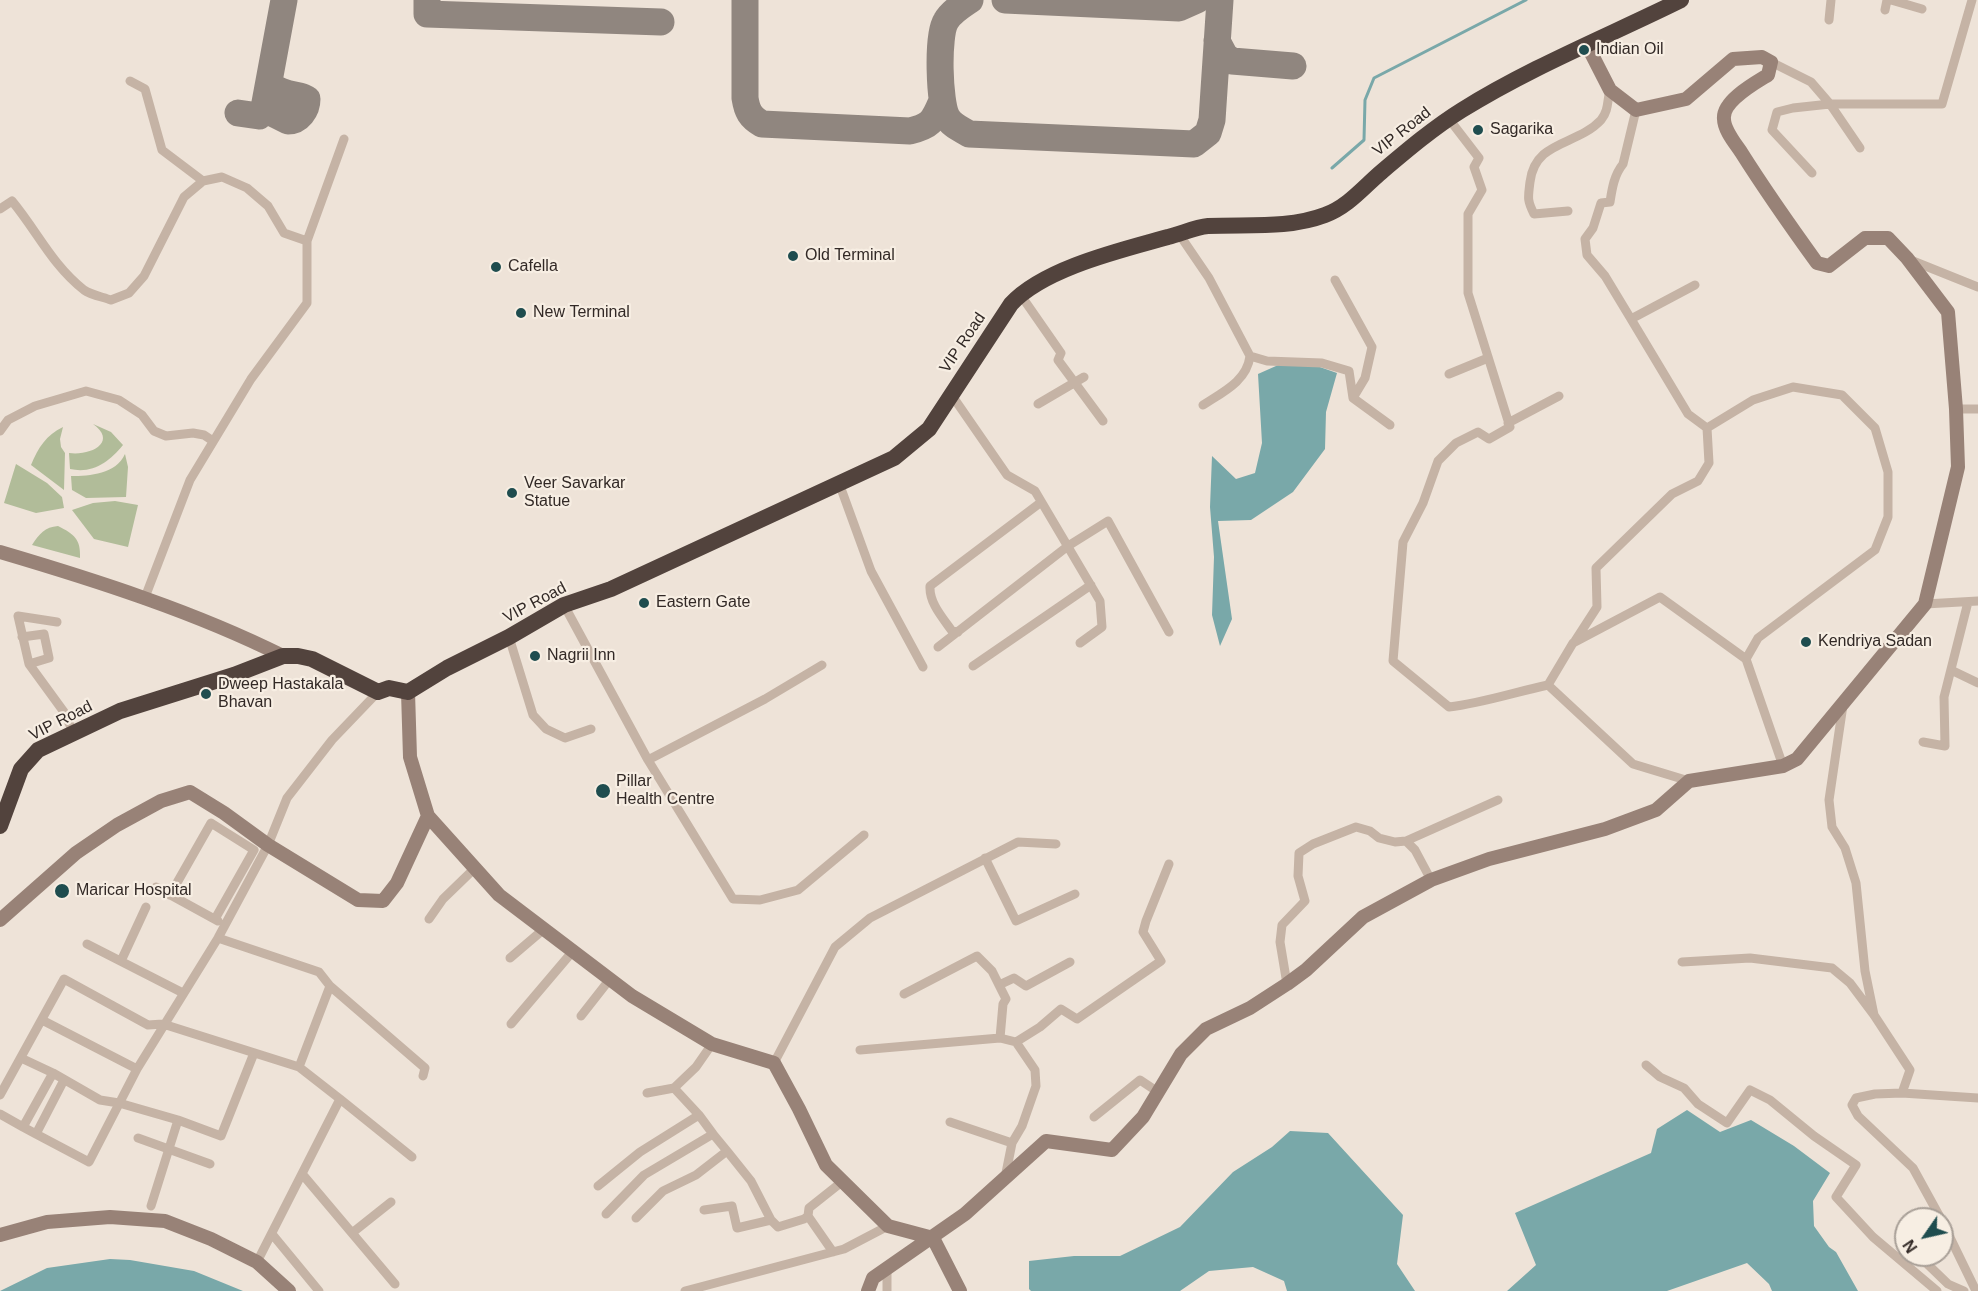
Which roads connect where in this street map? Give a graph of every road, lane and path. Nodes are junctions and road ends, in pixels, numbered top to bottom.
1 (1681, 0) edge
2 (1831, 0) edge
3 (1972, 0) edge
4 (1888, 3) edge
5 (1923, 8) edge
6 (1829, 20) dead end
7 (1587, 45) junction
8 (1771, 62) junction
9 (130, 81) dead end
10 (1610, 90) junction
11 (1830, 104) junction
12 (1636, 110) junction
13 (1449, 119) junction
14 (344, 139) dead end
15 (1860, 148) dead end
16 (1812, 173) dead end
17 (203, 181) junction
18 (0, 209) edge
19 (1568, 211) dead end
20 (1179, 234) junction
21 (307, 242) junction
22 (1907, 258) junction
23 (1335, 280) dead end
24 (1695, 285) dead end
25 (1978, 287) edge
26 (1020, 294) junction
27 (1631, 320) junction
28 (1250, 356) junction
29 (1488, 358) junction
30 (1449, 374) dead end
31 (1084, 377) dead end
32 (1075, 382) junction
33 (951, 394) junction
34 (1559, 396) dead end
35 (1353, 398) junction
36 (1038, 404) dead end
37 (1203, 405) dead end
38 (1956, 409) junction
39 (1978, 409) edge
40 (1103, 421) dead end
41 (1508, 423) junction
42 (1390, 425) dead end
43 (1707, 428) junction
44 (0, 431) edge
45 (213, 441) junction
46 (839, 483) junction
47 (1040, 503) junction
48 (1068, 546) junction
49 (0, 552) edge
50 (1091, 585) junction
51 (144, 600) junction
52 (1978, 601) edge
53 (1968, 602) junction
54 (1925, 604) junction
55 (564, 605) junction
56 (57, 622) dead end
57 (958, 632) junction
58 (1169, 632) dead end
59 (22, 637) junction
60 (509, 637) junction
61 (1080, 643) dead end
62 (1573, 643) junction
63 (938, 647) dead end
64 (283, 656) junction
65 (1746, 659) junction
66 (29, 664) junction
67 (822, 664) dead end
68 (973, 666) dead end
69 (923, 667) dead end
70 (1952, 670) junction
71 (1978, 683) edge
72 (1548, 685) junction
73 (378, 692) junction
74 (408, 692) junction
75 (1843, 703) junction
76 (591, 729) dead end
77 (73, 732) junction
78 (1923, 742) dead end
79 (648, 760) junction
80 (1783, 766) junction
81 (1689, 781) junction
82 (1498, 800) dead end
83 (428, 816) junction
84 (0, 826) edge
85 (864, 835) dead end
86 (1406, 841) junction
87 (1056, 844) dead end
88 (268, 845) junction
89 (985, 858) junction
90 (1169, 864) dead end
91 (475, 868) junction
92 (1431, 880) junction
93 (156, 887) dead end
94 (170, 894) junction
95 (1075, 894) dead end
96 (146, 907) dead end
97 (215, 919) junction
98 (429, 919) dead end
99 (0, 920) edge
100 (225, 925) junction
101 (544, 929) junction
102 (218, 938) junction
103 (87, 944) dead end
104 (573, 951) junction
105 (510, 958) dead end
106 (121, 961) junction
107 (1070, 962) dead end
108 (1682, 963) dead end
109 (610, 979) junction
110 (1287, 984) junction
111 (999, 985) junction
112 (330, 986) junction
113 (183, 993) junction
114 (904, 994) dead end
115 (1874, 1015) junction
116 (581, 1016) dead end
117 (42, 1020) junction
118 (163, 1024) junction
119 (511, 1024) dead end
120 (1000, 1038) junction
121 (1016, 1042) junction
122 (712, 1044) junction
123 (860, 1050) dead end
124 (254, 1053) junction
125 (21, 1058) junction
126 (774, 1063) junction
127 (1646, 1065) dead end
128 (300, 1067) junction
129 (137, 1068) junction
130 (53, 1073) junction
131 (423, 1076) dead end
132 (64, 1080) junction
133 (674, 1088) junction
134 (1158, 1092) junction
135 (647, 1093) dead end
136 (1902, 1093) junction
137 (0, 1095) edge
138 (1978, 1098) edge
139 (340, 1099) junction
140 (119, 1103) junction
141 (0, 1114) edge
142 (699, 1116) junction
143 (1094, 1116) dead end
144 (178, 1120) junction
145 (950, 1122) dead end
146 (23, 1127) junction
147 (36, 1134) junction
148 (713, 1134) junction
149 (138, 1138) dead end
150 (1012, 1143) junction
151 (170, 1149) junction
152 (727, 1151) junction
153 (411, 1157) dead end
154 (210, 1164) dead end
155 (303, 1175) junction
156 (1005, 1178) junction
157 (843, 1181) junction
158 (598, 1186) dead end
159 (391, 1202) dead end
160 (151, 1206) dead end
161 (1934, 1207) edge
162 (704, 1210) dead end
163 (606, 1214) dead end
164 (808, 1216) junction
165 (636, 1218) dead end
166 (771, 1220) junction
167 (888, 1226) junction
168 (352, 1233) junction
169 (272, 1234) junction
170 (0, 1235) edge
171 (933, 1238) junction
172 (833, 1252) junction
173 (1954, 1252) edge
174 (257, 1262) junction
175 (1930, 1267) edge
176 (887, 1269) junction
177 (395, 1284) dead end
178 (289, 1291) edge
179 (319, 1291) edge
180 (685, 1291) edge
181 (868, 1291) edge
182 (887, 1291) edge
183 (960, 1291) edge
184 (1937, 1291) edge
185 (1970, 1291) edge

1 - 7 highway, VIP Road
2 - 6 street
3 - 11 street
4 - 5 street
7 - 10 street
7 - 13 highway, VIP Road
8 - 11 street
8 - 12 street
8 - 22 street
9 - 17 street
10 - 12 street
10 - 19 street
11 - 15 street
11 - 16 street
12 - 27 street
13 - 20 highway, VIP Road
13 - 29 street
14 - 21 street
17 - 18 street
17 - 21 street
20 - 26 highway, VIP Road
20 - 28 street
21 - 45 street
22 - 25 street
22 - 38 street
23 - 35 street
24 - 27 street
26 - 32 street
26 - 33 highway, VIP Road
27 - 43 street
28 - 35 street
28 - 37 street
29 - 30 street
29 - 41 street
31 - 32 street
32 - 36 street
32 - 40 street
33 - 46 highway, VIP Road
33 - 47 street
34 - 41 street
35 - 42 street
38 - 39 street
38 - 54 street
41 - 72 street
43 - 62 street
43 - 65 street
44 - 45 street
45 - 51 street
46 - 55 highway, VIP Road
46 - 69 street
47 - 48 street
47 - 57 street
48 - 50 street
48 - 57 street
48 - 58 street
49 - 51 street, VIP Road
50 - 61 street
50 - 68 street
51 - 64 street, VIP Road
52 - 53 street
53 - 54 street
53 - 70 street
54 - 75 street
55 - 60 highway, VIP Road
55 - 79 street
56 - 59 street
57 - 63 street
59 - 66 street
59 - 66 street
60 - 74 highway, VIP Road
60 - 76 street
62 - 65 street
62 - 72 street
64 - 73 highway, VIP Road
64 - 77 highway, VIP Road
65 - 80 street
66 - 77 street
67 - 79 street
70 - 71 street
70 - 78 street
72 - 81 street
73 - 74 highway, VIP Road
73 - 88 street
74 - 83 street
75 - 80 street
75 - 115 street
77 - 84 highway, VIP Road
79 - 85 street
80 - 81 street
81 - 92 street
82 - 86 street
83 - 88 street
83 - 91 street
86 - 92 street
86 - 110 street
87 - 89 street
88 - 99 street
88 - 100 street
89 - 95 street
89 - 126 street
90 - 121 street
91 - 98 street
91 - 101 street
92 - 110 street
93 - 94 street
94 - 97 street
94 - 97 street
96 - 106 street
97 - 100 street
100 - 102 street
101 - 104 street
101 - 105 street
102 - 112 street
102 - 113 street
103 - 106 street
104 - 109 street
104 - 119 street
106 - 113 street
107 - 111 street
108 - 115 street
109 - 116 street
109 - 122 street
110 - 134 street
111 - 114 street
111 - 120 street
112 - 128 street
112 - 131 street
113 - 118 street
115 - 136 street
117 - 118 street
117 - 125 street
117 - 129 street
118 - 124 street
118 - 129 street
120 - 121 street
120 - 123 street
121 - 150 street
122 - 126 street
122 - 133 street
124 - 128 street
124 - 144 street
125 - 130 street
125 - 137 street
126 - 157 street
127 - 184 street
128 - 139 street
129 - 140 street
130 - 132 street
130 - 146 street
132 - 140 street
132 - 147 street
133 - 135 street
133 - 142 street
134 - 143 street
134 - 156 street
136 - 138 street
136 - 161 street
139 - 153 street
139 - 155 street
140 - 144 street
140 - 147 street
141 - 146 street
142 - 148 street
142 - 158 street
144 - 151 street
145 - 150 street
146 - 147 street
148 - 152 street
148 - 163 street
149 - 151 street
150 - 156 street
151 - 154 street
151 - 160 street
152 - 165 street
152 - 166 street
155 - 168 street
155 - 169 street
156 - 171 street
157 - 164 street
157 - 167 street
159 - 168 street
162 - 166 street
164 - 166 street
164 - 172 street
167 - 171 street
167 - 172 street
168 - 177 street
169 - 174 street
169 - 179 street
170 - 174 street
171 - 176 street
171 - 183 street
172 - 180 street
173 - 185 street
174 - 178 street
175 - 185 street
176 - 181 street
176 - 182 street

